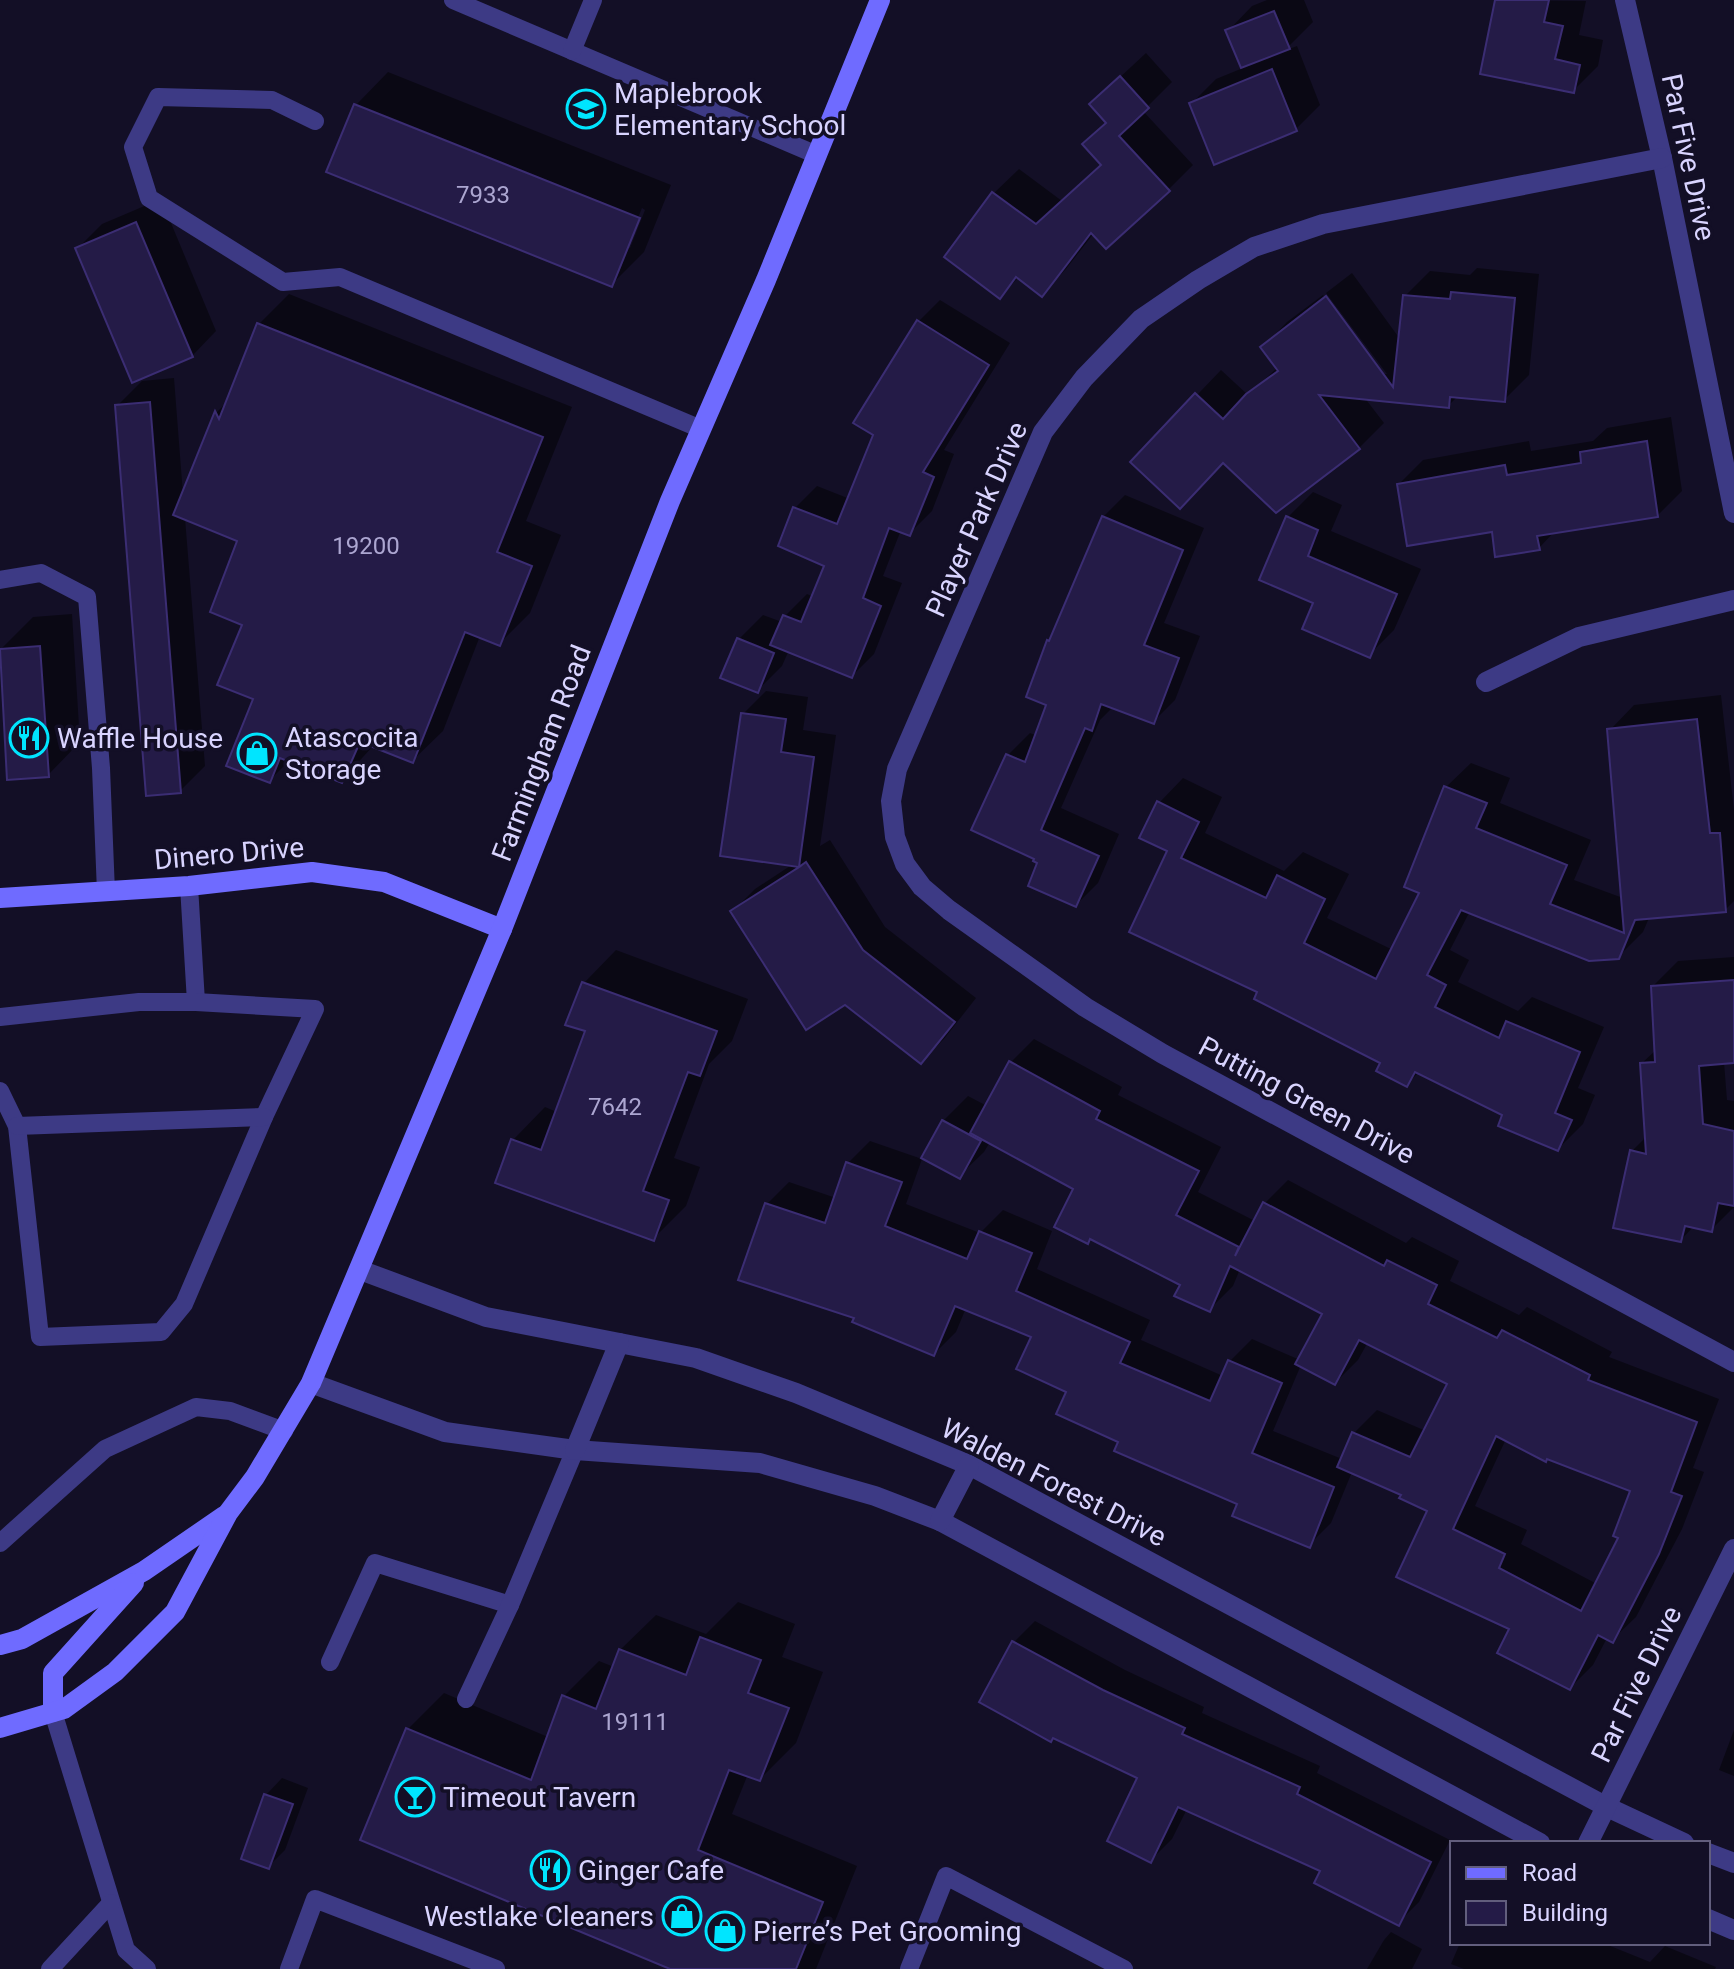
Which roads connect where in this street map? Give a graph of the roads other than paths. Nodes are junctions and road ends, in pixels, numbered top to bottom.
1 (453, 0) edge
2 (593, 0) edge
3 (880, 0) edge
4 (1625, 0) edge
5 (479, 5) edge
6 (572, 51) junction
7 (315, 121) dead end
8 (817, 155) junction
9 (1662, 158) junction
10 (701, 429) junction
11 (1734, 513) edge
12 (0, 580) edge
13 (1734, 600) edge
14 (1486, 682) dead end
15 (895, 837) joint
16 (189, 886) junction
17 (106, 892) junction
18 (0, 898) edge
19 (502, 929) junction
20 (196, 1002) junction
21 (0, 1017) edge
22 (0, 1091) edge
23 (264, 1117) junction
24 (17, 1126) junction
25 (360, 1270) junction
26 (619, 1343) junction
27 (1734, 1362) edge
28 (311, 1383) junction
29 (284, 1431) junction
30 (575, 1450) junction
31 (969, 1465) junction
32 (228, 1513) junction
33 (940, 1521) junction
34 (0, 1543) edge
35 (1734, 1549) edge
36 (144, 1571) junction
37 (510, 1605) junction
38 (0, 1645) edge
39 (330, 1662) dead end
40 (466, 1699) dead end
41 (53, 1712) junction
42 (0, 1728) edge
43 (1607, 1807) junction
44 (1536, 1841) edge
45 (1589, 1841) edge
46 (1680, 1841) edge
47 (1710, 1854) edge
48 (1734, 1863) edge
49 (111, 1903) junction
50 (1710, 1920) edge
51 (1734, 1930) edge
52 (50, 1969) edge
53 (147, 1969) edge
54 (289, 1969) edge
55 (496, 1969) edge
56 (909, 1969) edge
57 (1124, 1969) edge

1 - 5 lane
2 - 6 lane
3 - 8 street, Farmingham Road
4 - 9 street, Par Five Drive
5 - 6 lane
6 - 8 lane
7 - 10 lane
8 - 10 street, Farmingham Road
9 - 11 street, Par Five Drive
9 - 15 street, Player Park Drive
10 - 19 street, Farmingham Road
12 - 17 lane
13 - 14 street
15 - 27 street, Putting Green Drive
16 - 17 street, Dinero Drive
16 - 19 street, Dinero Drive
16 - 20 lane
17 - 18 street, Dinero Drive
19 - 25 street, Farmingham Road
20 - 21 lane
20 - 23 lane
22 - 24 lane
23 - 24 lane
23 - 24 lane
25 - 26 street, Walden Forest Drive
25 - 28 street, Farmingham Road
26 - 30 street
26 - 31 street, Walden Forest Drive
28 - 29 street, Farmingham Road
28 - 30 street
29 - 32 street, Farmingham Road
29 - 34 lane
30 - 33 street
30 - 37 lane
31 - 33 street
31 - 43 street, Walden Forest Drive
32 - 36 street, Farmingham Road
32 - 41 street, Farmingham Road
33 - 44 street
35 - 43 street, Par Five Drive
36 - 38 street, Farmingham Road
36 - 41 street
37 - 39 lane
37 - 40 lane
41 - 42 street, Farmingham Road
41 - 49 lane
43 - 45 street, Par Five Drive
43 - 46 street, Walden Forest Drive
47 - 48 street
49 - 52 lane
49 - 53 lane
50 - 51 street
54 - 55 lane
56 - 57 lane

